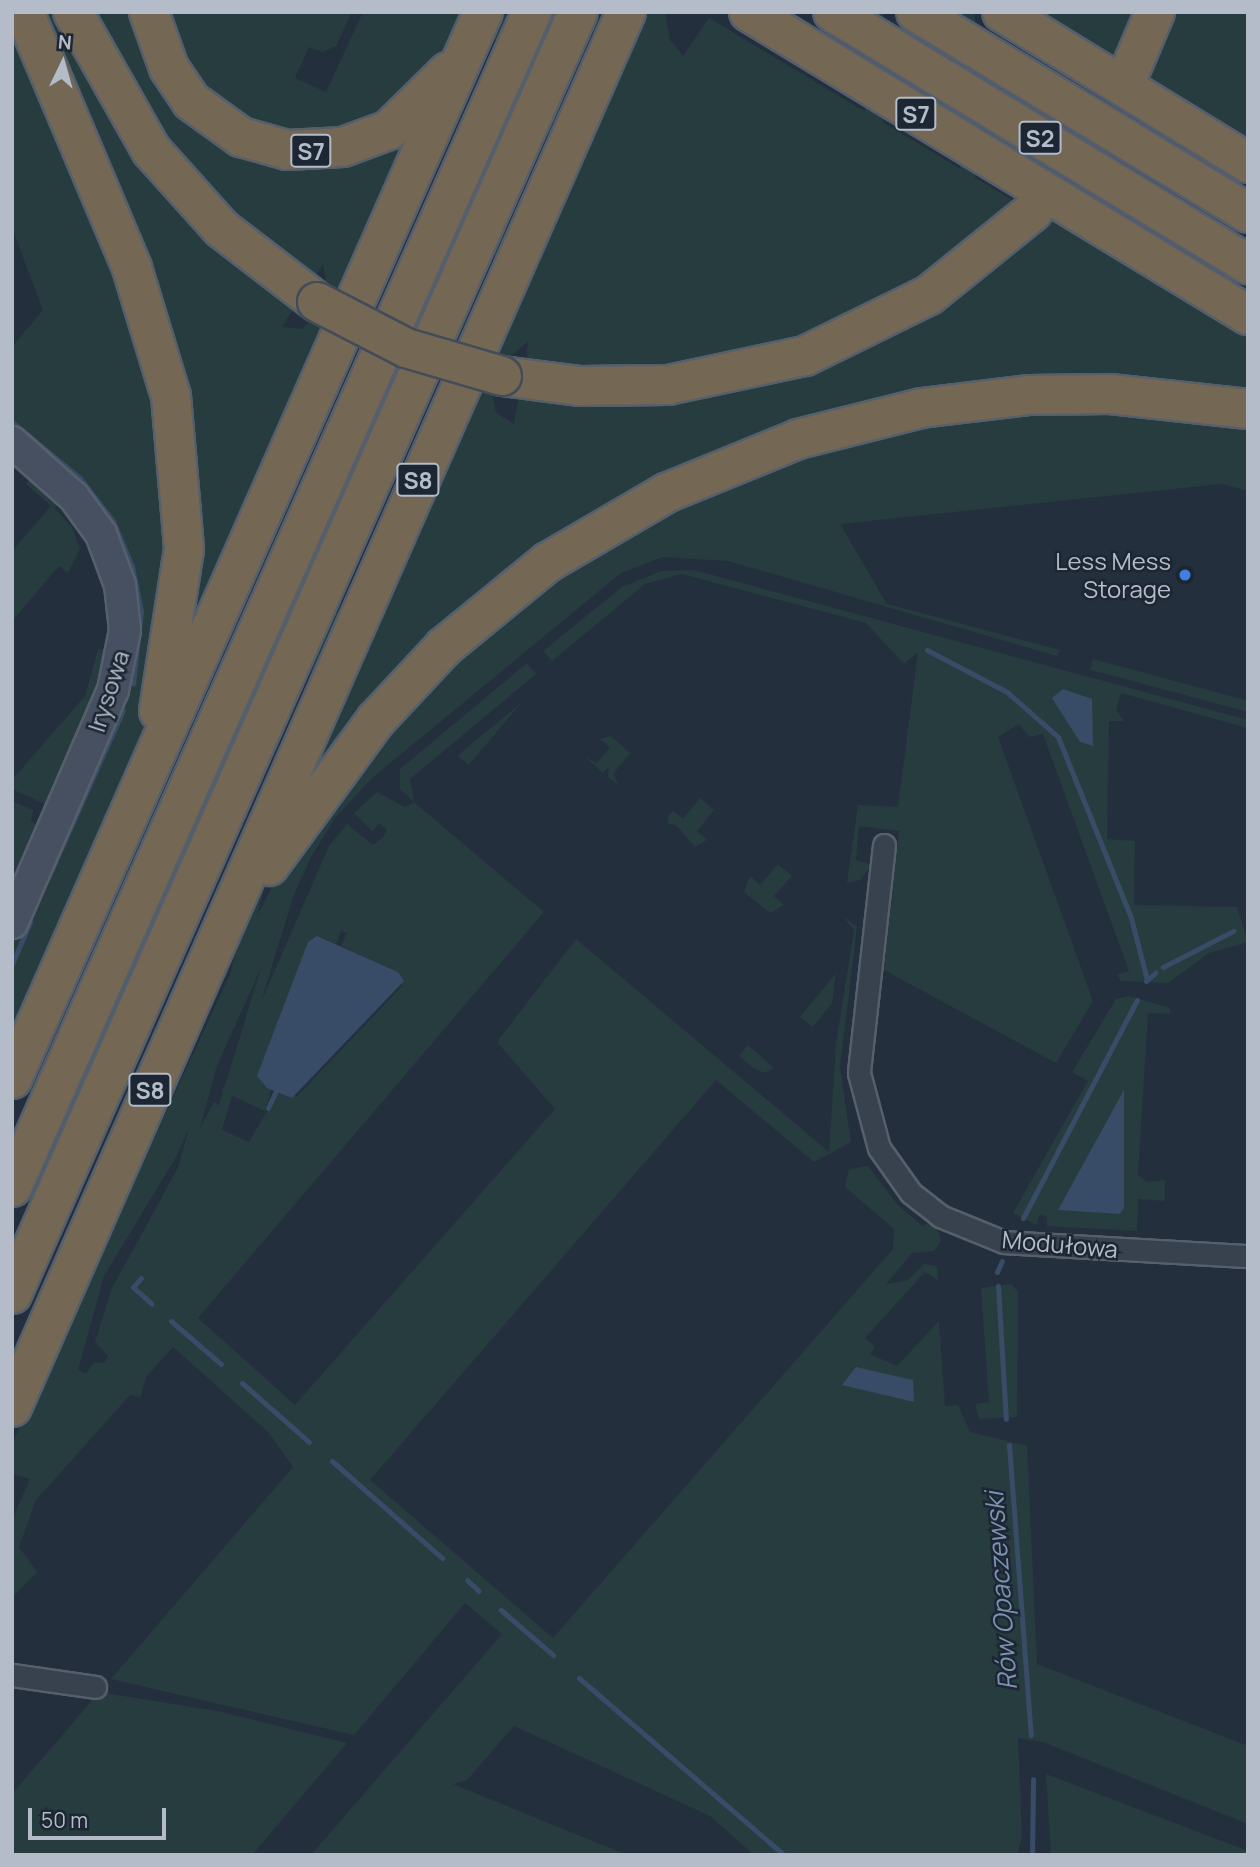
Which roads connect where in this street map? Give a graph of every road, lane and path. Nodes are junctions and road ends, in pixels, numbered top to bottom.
1 (24, 12) edge
2 (73, 12) edge
3 (149, 12) edge
4 (483, 12) edge
5 (532, 12) edge
6 (578, 12) edge
7 (626, 12) edge
8 (749, 12) edge
9 (833, 12) edge
10 (916, 12) edge
11 (1002, 12) edge
12 (1155, 12) edge
13 (1130, 71) tunnel mouth
14 (1248, 163) edge
15 (1033, 211) tunnel mouth
16 (1248, 213) edge
17 (1248, 264) edge
18 (1248, 315) edge
19 (1248, 409) edge
20 (12, 442) edge
21 (133, 805) junction
22 (884, 845) dead end
23 (12, 923) edge
24 (212, 949) junction
25 (12, 1079) edge
26 (12, 1187) edge
27 (1248, 1256) edge
28 (12, 1294) edge
29 (12, 1408) edge
30 (12, 1675) edge
31 (95, 1687) dead end

1 - 21 highway
2 - 15 highway, bridge
3 - 4 highway, S7
4 - 21 highway
5 - 26 highway
6 - 28 highway
7 - 24 highway, S8
8 - 18 highway, S7
9 - 17 highway, S2
10 - 16 highway, S2
11 - 14 highway
12 - 13 highway
19 - 24 highway
20 - 23 street, Irysowa
21 - 25 highway
22 - 27 street, Modułowa
24 - 29 highway, S8
30 - 31 street

